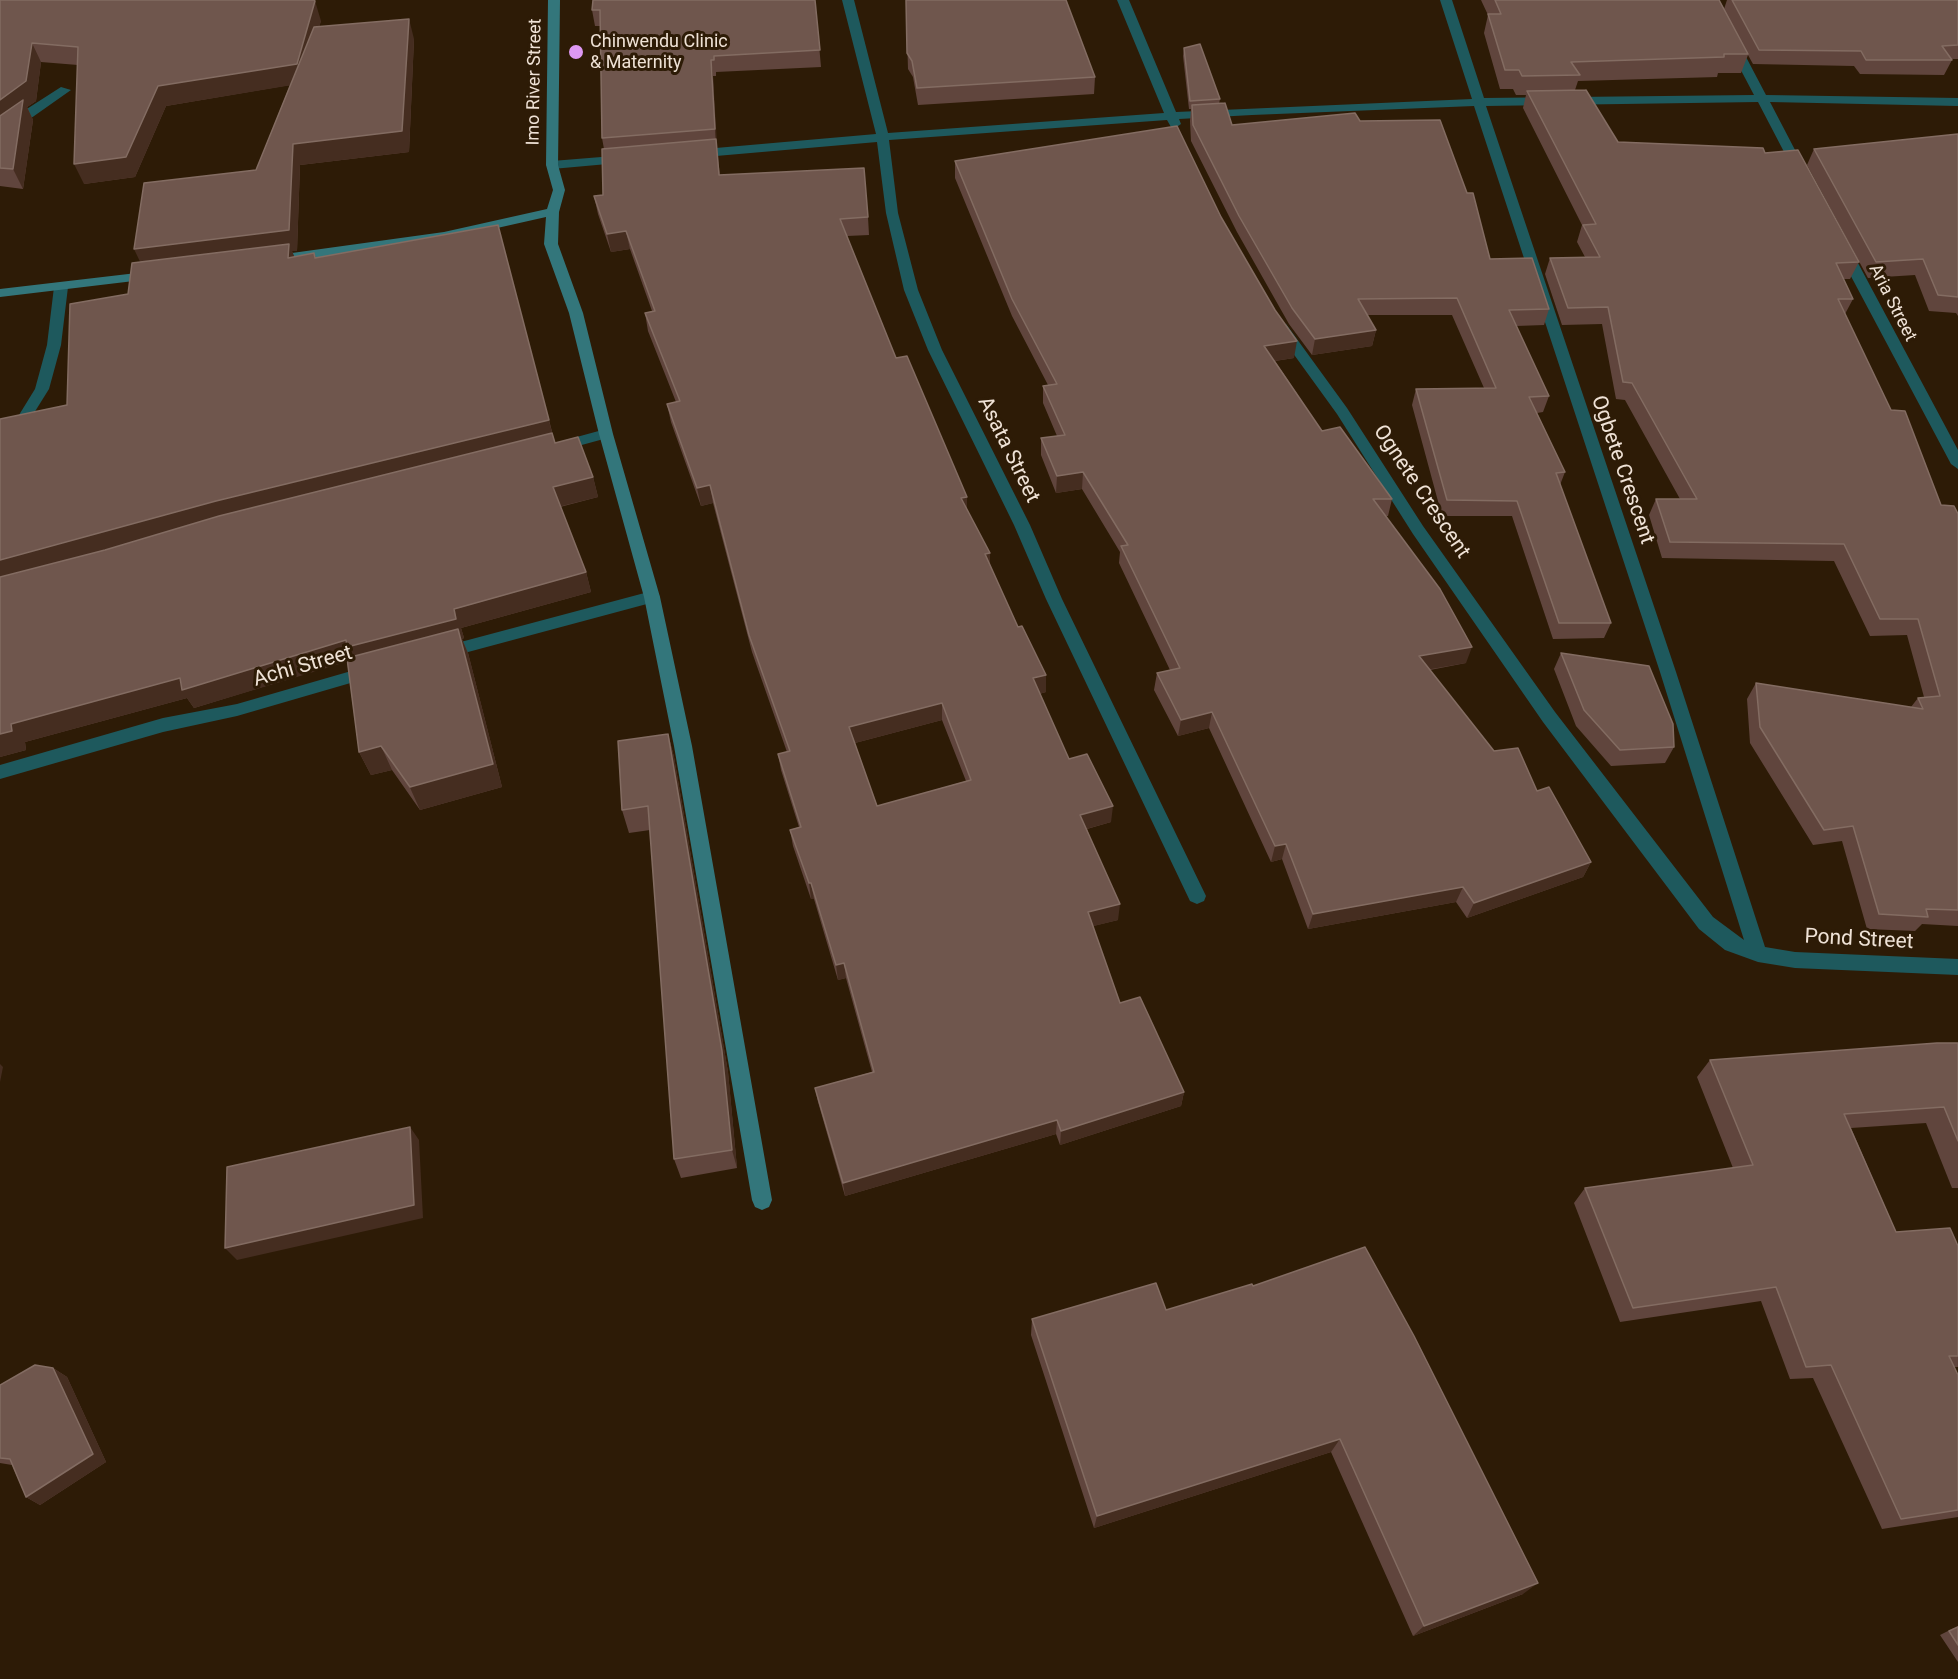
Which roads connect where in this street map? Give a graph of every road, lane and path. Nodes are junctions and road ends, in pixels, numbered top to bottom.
1 (554, 0) edge
2 (848, 0) edge
3 (1123, 0) edge
4 (1446, 0) edge
5 (1710, 0) edge
6 (65, 90) dead end
7 (1760, 98) junction
8 (1480, 102) junction
9 (1958, 102) edge
10 (1170, 115) junction
11 (0, 136) edge
12 (883, 138) junction
13 (1184, 141) edge
14 (681, 155) edge
15 (634, 159) edge
16 (552, 165) junction
17 (1806, 183) edge
18 (553, 212) junction
19 (1838, 241) edge
20 (274, 260) edge
21 (171, 273) edge
22 (62, 287) junction
23 (0, 293) edge
24 (1271, 309) edge
25 (0, 428) edge
26 (606, 434) junction
27 (539, 451) edge
28 (1958, 464) edge
29 (652, 597) junction
30 (431, 656) edge
31 (387, 667) edge
32 (0, 772) edge
33 (1197, 896) dead end
34 (1758, 954) junction
35 (1958, 967) edge
36 (762, 1200) dead end

1 - 16 street, Imo River Street
2 - 12 street, Asata Street
3 - 10 street
4 - 8 street, Ogbete Crescent
5 - 7 street
6 - 11 street
7 - 8 street
7 - 9 street
7 - 17 street
8 - 10 street
8 - 34 street, Ogbete Crescent
10 - 12 street
10 - 13 street
12 - 14 street
12 - 33 street, Asata Street
15 - 16 street
16 - 18 street, Imo River Street
18 - 20 street
18 - 26 street, Imo River Street
19 - 28 street, Aria Street
21 - 22 street
22 - 23 street
22 - 25 street
24 - 34 street, Ognete Crescent
26 - 27 street
26 - 29 street, Imo River Street
29 - 30 street
29 - 36 street, Imo River Street
31 - 32 street, Achi Street
34 - 35 street, Pond Street

